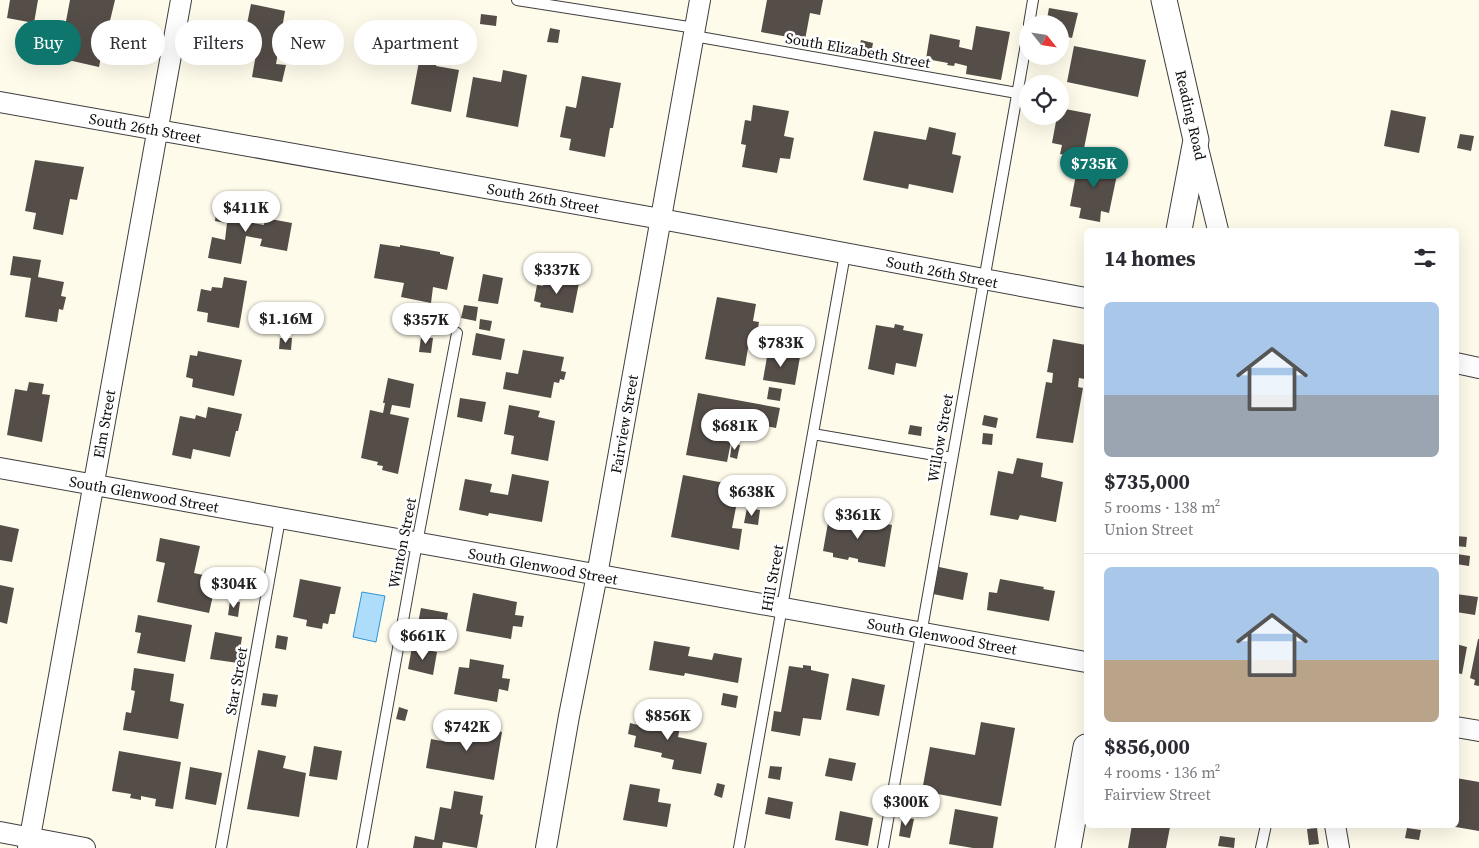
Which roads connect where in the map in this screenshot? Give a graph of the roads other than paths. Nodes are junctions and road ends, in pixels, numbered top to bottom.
1 (181, 0) edge
2 (517, 0) edge
3 (700, 0) edge
4 (1033, 0) edge
5 (1164, 0) edge
6 (1030, 15) edge
7 (694, 32) junction
8 (1022, 65) edge
9 (1017, 93) junction
10 (0, 102) edge
11 (157, 131) junction
12 (1196, 140) junction
13 (661, 219) junction
14 (1179, 228) edge
15 (1218, 228) edge
16 (845, 254) junction
17 (984, 280) junction
18 (1084, 298) edge
19 (457, 333) dead end
20 (1459, 365) edge
21 (1479, 368) edge
22 (813, 434) junction
23 (952, 458) junction
24 (0, 468) edge
25 (94, 485) junction
26 (280, 519) junction
27 (417, 543) junction
28 (597, 575) junction
29 (782, 608) junction
30 (921, 633) junction
31 (1084, 662) edge
32 (1459, 728) edge
33 (1479, 731) edge
34 (1084, 758) edge
35 (1265, 828) edge
36 (1336, 828) edge
37 (0, 832) edge
38 (29, 843) edge
39 (85, 848) edge
40 (222, 848) edge
41 (362, 848) edge
42 (546, 848) edge
43 (739, 848) edge
44 (882, 848) edge
45 (1068, 848) edge
46 (1261, 848) edge
47 (1339, 848) edge

1 - 11 street, Elm Street
2 - 7 lane, South Elizabeth Street
3 - 7 street, Fairview Street
4 - 6 lane
5 - 12 street, Reading Road
7 - 9 lane, South Elizabeth Street
7 - 13 street, Fairview Street
8 - 9 lane, Willow Street
9 - 17 lane, Willow Street
10 - 11 street, South 26th Street
11 - 13 street, South 26th Street
11 - 25 street, Elm Street
12 - 14 street
12 - 15 street, Reading Road
13 - 16 street, South 26th Street
13 - 28 street, Fairview Street
16 - 17 street, South 26th Street
16 - 22 lane, Hill Street
17 - 18 street, South 26th Street
17 - 23 lane, Willow Street
19 - 27 lane, Winton Street
20 - 21 street
22 - 23 lane
22 - 29 lane, Hill Street
23 - 30 lane, Willow Street
24 - 25 street, South Glenwood Street
25 - 26 street, South Glenwood Street
25 - 38 street, Elm Street
26 - 27 street, South Glenwood Street
26 - 40 lane, Star Street
27 - 28 street, South Glenwood Street
27 - 41 lane, Winton Street
28 - 29 street, South Glenwood Street
28 - 42 street, Fairview Street
29 - 30 street, South Glenwood Street
29 - 43 lane, Hill Street
30 - 31 street, South Glenwood Street
30 - 44 lane, Willow Street
32 - 33 street
34 - 45 street
35 - 46 lane
36 - 47 street
37 - 38 street
38 - 39 street

